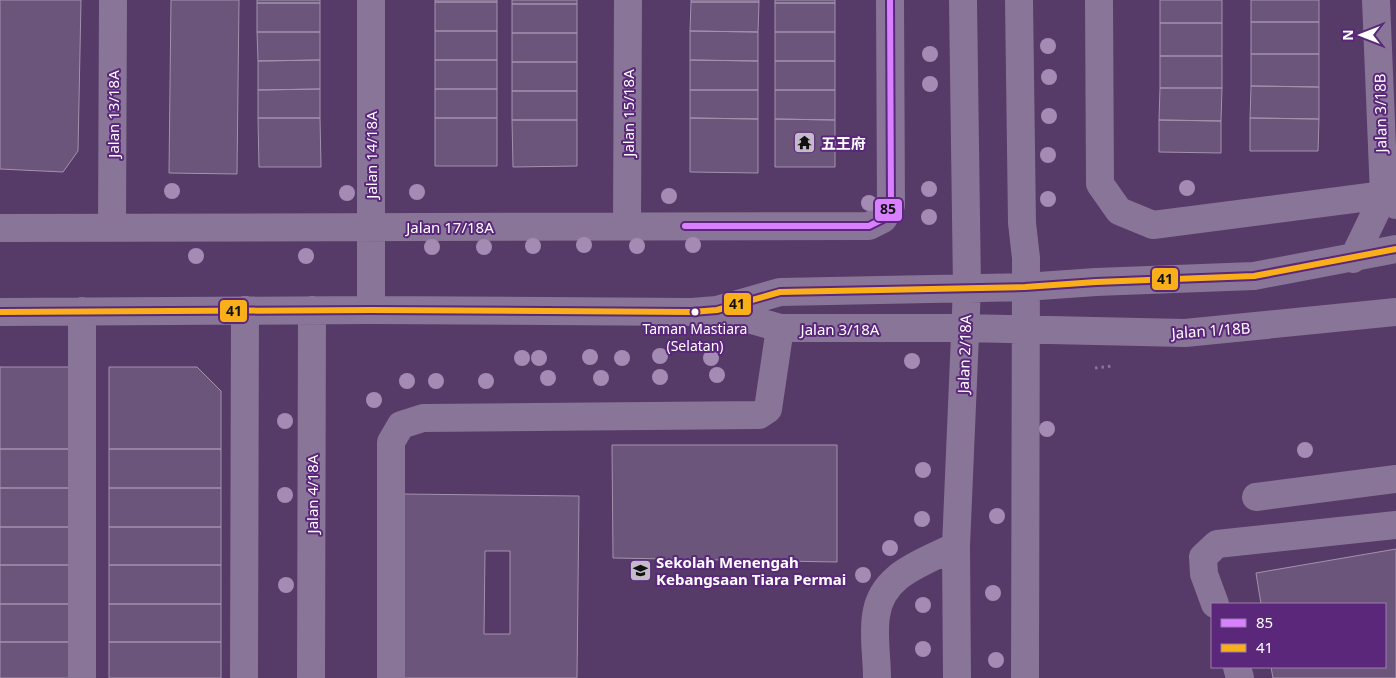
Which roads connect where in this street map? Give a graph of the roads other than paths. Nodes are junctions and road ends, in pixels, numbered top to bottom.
1 (113, 0) edge
2 (371, 0) edge
3 (628, 0) edge
4 (890, 0) edge
5 (963, 0) edge
6 (1019, 0) edge
7 (1099, 0) edge
8 (1376, 0) edge
9 (1387, 46) edge
10 (1390, 200) edge
11 (628, 226) junction
12 (371, 227) junction
13 (0, 228) edge
14 (112, 228) junction
15 (1396, 249) edge
16 (1353, 259) junction
17 (1025, 287) junction
18 (967, 288) junction
19 (245, 310) junction
20 (312, 310) junction
21 (371, 310) junction
22 (717, 310) junction
23 (82, 311) junction
24 (0, 312) edge
25 (1396, 312) edge
26 (780, 328) junction
27 (965, 328) junction
28 (1026, 330) junction
29 (1396, 479) edge
30 (1256, 497) dead end
31 (1396, 525) edge
32 (956, 546) junction
33 (1215, 603) edge
34 (82, 678) edge
35 (244, 678) edge
36 (311, 678) edge
37 (391, 678) edge
38 (877, 678) edge
39 (957, 678) edge
40 (1025, 678) edge

1 - 14 street, Jalan 13/18A
2 - 12 street, Jalan 14/18A
3 - 11 street, Jalan 15/18A
4 - 11 street, Jalan 17/18A
5 - 18 street, Jalan 2/18A
6 - 17 street
7 - 10 street
8 - 9 street, Jalan 3/18B
9 - 10 street, Jalan 3/18B
10 - 16 street
11 - 12 street, Jalan 17/18A
12 - 14 street, Jalan 17/18A
12 - 21 street, Jalan 14/18A
13 - 14 street, Jalan 17/18A
15 - 16 street
16 - 17 street
17 - 18 street, Jalan 3/18A
17 - 28 street
18 - 22 street, Jalan 3/18A
18 - 27 street, Jalan 2/18A
19 - 20 street, Jalan 3/18A
19 - 23 street, Jalan 3/18A
19 - 35 street
20 - 21 street, Jalan 3/18A
20 - 36 street, Jalan 4/18A
21 - 22 street, Jalan 3/18A
22 - 26 street, Jalan 3/18A
23 - 24 street, Jalan 3/18A
23 - 34 street
25 - 28 street, Jalan 1/18B
26 - 27 street, Jalan 3/18A
26 - 37 street
27 - 28 street, Jalan 1/18B
27 - 32 street, Jalan 2/18A
28 - 40 street
29 - 30 street
31 - 33 street
32 - 38 street
32 - 39 street, Jalan 2/18A

